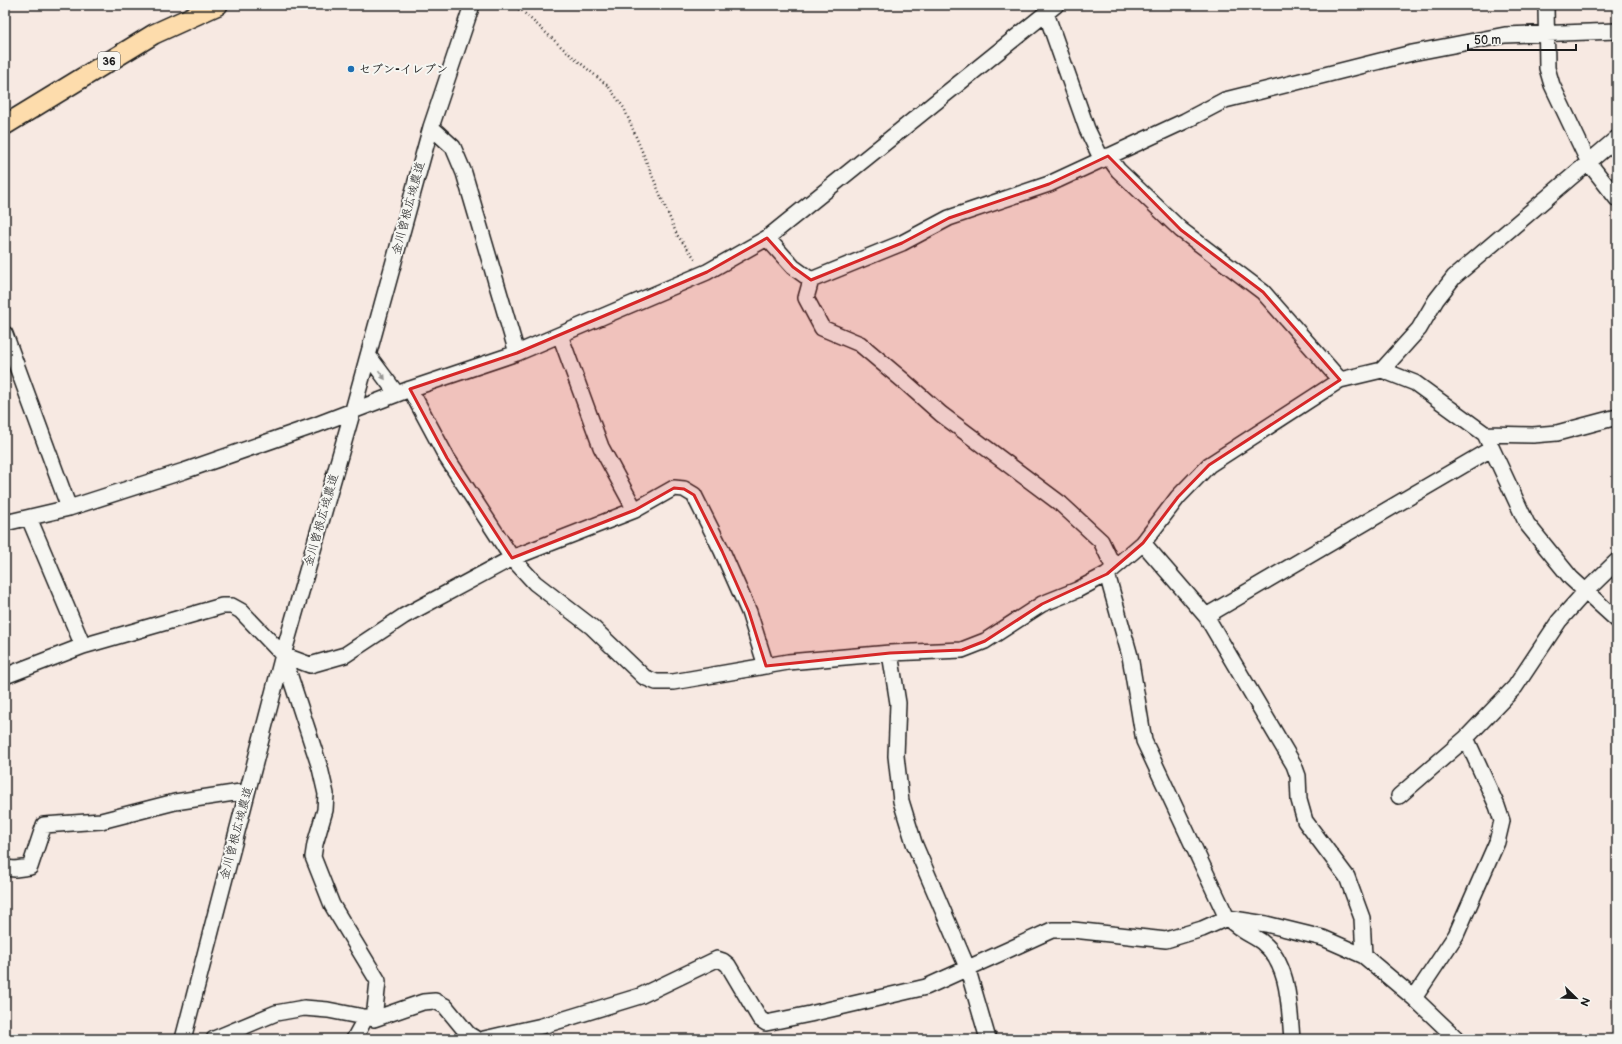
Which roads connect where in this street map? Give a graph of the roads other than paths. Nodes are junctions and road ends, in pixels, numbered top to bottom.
1 (218, 5) edge
2 (472, 5) edge
3 (1546, 5) edge
4 (1051, 9) edge
5 (1617, 31) edge
6 (1546, 34) junction
7 (5, 125) edge
8 (431, 127) junction
9 (1617, 138) edge
10 (1105, 158) junction
11 (1589, 163) junction
12 (1617, 199) edge
13 (767, 238) junction
14 (811, 280) junction
15 (5, 334) edge
16 (560, 335) junction
17 (517, 353) junction
18 (368, 355) junction
19 (1382, 370) junction
20 (1340, 380) junction
21 (403, 392) junction
22 (353, 410) junction
23 (1617, 417) edge
24 (1485, 434) junction
25 (1491, 448) junction
26 (69, 508) junction
27 (635, 510) junction
28 (29, 518) junction
29 (5, 523) edge
30 (1143, 543) junction
31 (512, 558) junction
32 (1617, 561) edge
33 (1111, 571) junction
34 (1585, 592) junction
35 (1206, 616) junction
36 (1617, 620) edge
37 (83, 646) junction
38 (890, 653) junction
39 (283, 655) junction
40 (766, 666) junction
41 (5, 676) edge
42 (1466, 738) junction
43 (247, 791) junction
44 (1399, 796) dead end
45 (5, 868) edge
46 (1227, 918) junction
47 (1364, 956) junction
48 (968, 967) junction
49 (1414, 998) junction
50 (370, 1018) junction
51 (476, 1038) edge
52 (182, 1039) edge
53 (214, 1039) edge
54 (354, 1039) edge
55 (988, 1039) edge
56 (1292, 1039) edge
57 (1457, 1039) edge

1 - 7 main road, 36
2 - 8 street, 金川曽根広域農道
3 - 6 street
4 - 10 street
4 - 13 street
5 - 6 street
6 - 10 street
6 - 11 street
8 - 17 street
8 - 18 street, 金川曽根広域農道
9 - 11 street
10 - 14 street
10 - 20 street
11 - 12 street
11 - 19 street
13 - 14 street
13 - 16 street
14 - 33 street
15 - 26 street
16 - 17 street
16 - 27 street
17 - 21 street
18 -> 21 street
18 - 22 street, 金川曽根広域農道
19 - 20 street
19 - 24 street
20 - 30 street
21 - 22 street
21 - 31 street
22 - 26 street
22 - 39 street, 金川曽根広域農道
23 - 24 street
24 - 25 street
25 - 34 street
25 - 35 street
26 - 28 street
27 - 31 street
27 - 40 street
28 - 29 street
28 - 37 street
30 - 33 street
30 - 35 street
31 - 39 street
31 - 40 street
32 - 34 street
33 - 38 street
33 - 46 street
34 - 36 street
34 - 42 street
35 - 47 street
37 - 39 street
37 - 41 street
38 - 40 street
38 - 48 street
39 - 43 street, 金川曽根広域農道
39 - 50 street
42 - 44 street
42 - 49 street
43 - 45 street
43 - 52 street, 金川曽根広域農道
46 - 47 street
46 - 48 street
46 - 56 street
47 - 49 street
48 - 51 street
48 - 55 street
49 - 57 street
50 - 51 street
50 - 53 street
50 - 54 street

